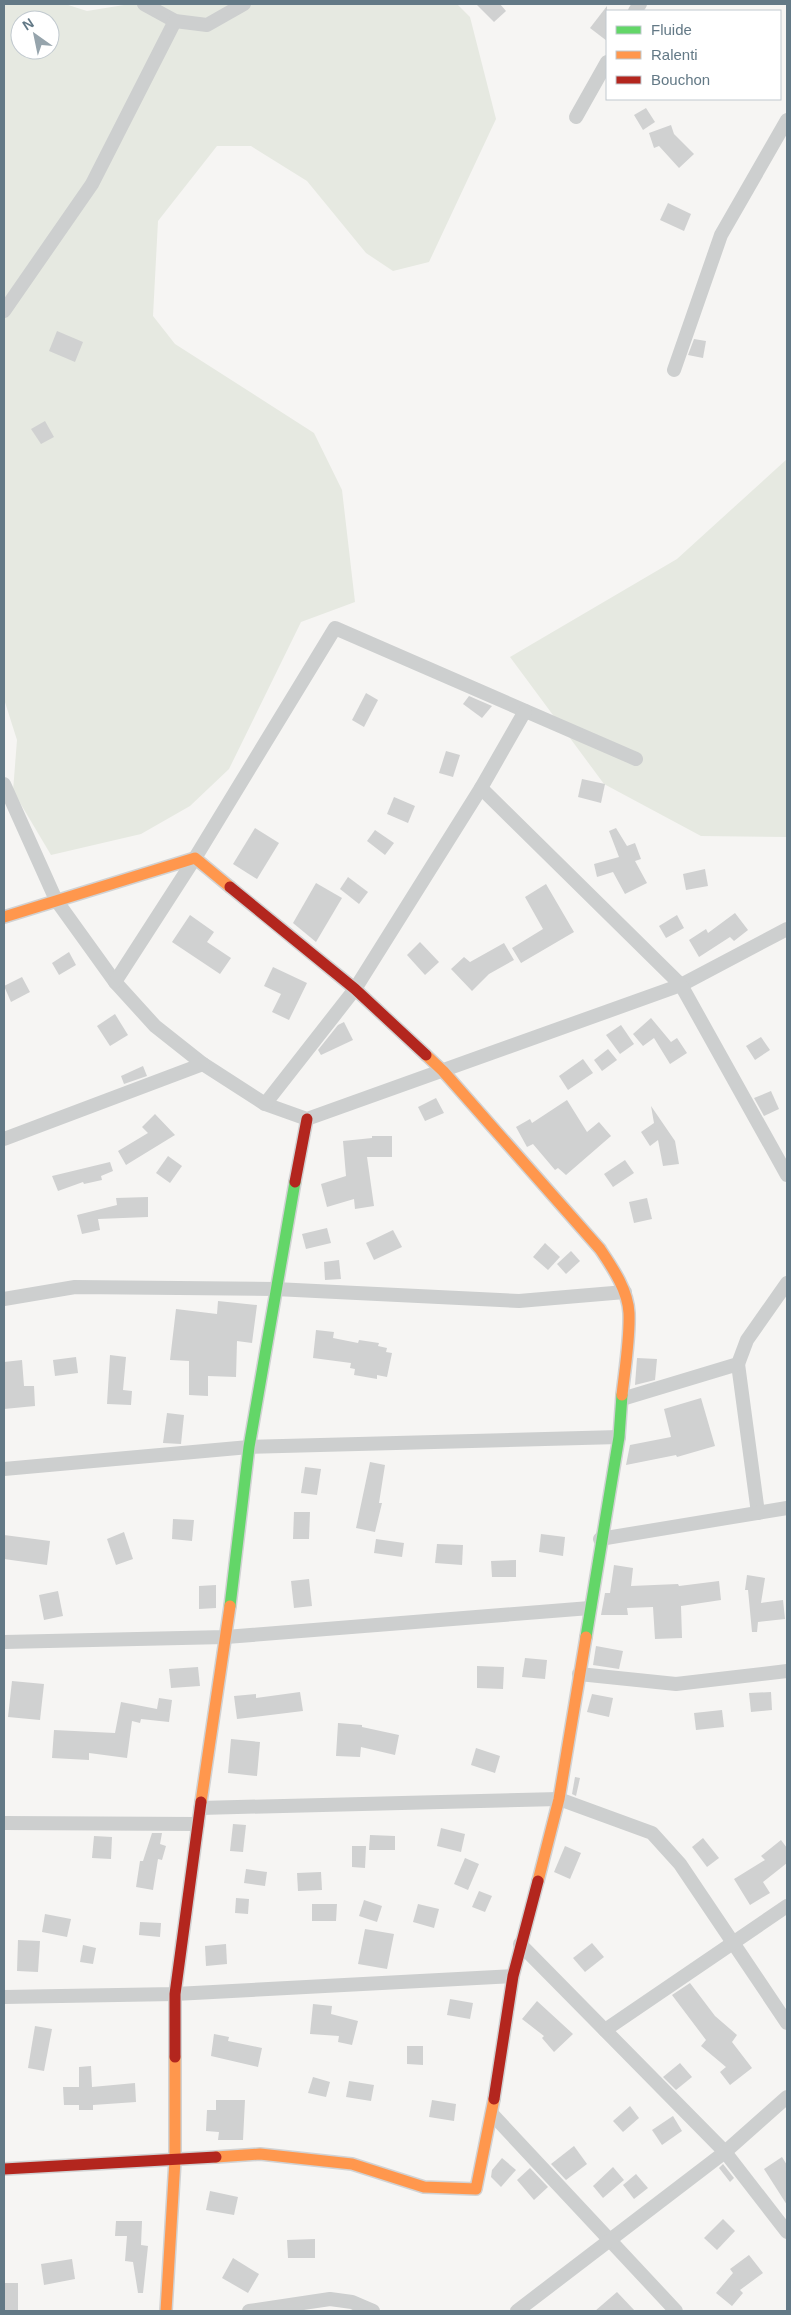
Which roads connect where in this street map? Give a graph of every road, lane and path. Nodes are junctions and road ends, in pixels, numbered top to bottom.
1 (144, 4) edge
2 (244, 4) edge
3 (175, 21) junction
4 (606, 64) edge
5 (576, 117) dead end
6 (787, 120) edge
7 (4, 311) edge
8 (674, 370) dead end
9 (526, 711) junction
10 (636, 759) dead end
11 (4, 784) edge
12 (481, 788) junction
13 (195, 858) junction
14 (56, 900) junction
15 (4, 917) edge
16 (787, 929) edge
17 (115, 982) junction
18 (681, 986) junction
19 (355, 989) junction
20 (203, 1064) junction
21 (443, 1071) junction
22 (265, 1104) junction
23 (307, 1119) junction
24 (4, 1139) edge
25 (787, 1174) edge
26 (787, 1283) edge
27 (275, 1289) junction
28 (625, 1292) junction
29 (4, 1299) edge
30 (738, 1364) junction
31 (622, 1399) junction
32 (619, 1437) junction
33 (249, 1448) junction
34 (4, 1468) edge
35 (787, 1508) edge
36 (758, 1512) junction
37 (600, 1539) junction
38 (590, 1608) junction
39 (226, 1637) junction
40 (4, 1642) edge
41 (787, 1671) edge
42 (579, 1674) junction
43 (559, 1799) junction
44 (200, 1808) junction
45 (4, 1823) edge
46 (198, 1824) junction
47 (787, 1906) edge
48 (732, 1943) junction
49 (520, 1944) junction
50 (513, 1976) junction
51 (175, 1994) junction
52 (4, 1997) edge
53 (787, 2023) edge
54 (605, 2030) junction
55 (787, 2097) edge
56 (492, 2114) junction
57 (726, 2152) junction
58 (175, 2160) junction
59 (4, 2169) edge
60 (787, 2232) edge
61 (610, 2240) junction
62 (166, 2311) edge
63 (249, 2311) edge
64 (374, 2311) edge
65 (517, 2311) edge
66 (676, 2311) edge

1 - 3 street
2 - 3 street
3 - 7 street
4 - 5 street
6 - 8 street
9 - 10 street
9 - 12 street
9 - 13 street
11 - 14 street
12 - 18 street
12 - 19 street
13 - 14 street
13 - 17 street
13 - 19 street
14 - 15 street
14 - 17 street
16 - 18 street
17 - 20 street
18 - 21 street
18 - 25 street
19 - 21 street
19 - 22 street
20 - 22 street
20 - 24 street
21 - 23 street
21 - 28 street
22 - 23 street
23 - 27 street
26 - 30 street
27 - 28 street
27 - 29 street
27 - 33 street
28 - 31 street
30 - 31 street
30 - 36 street
31 - 32 street
32 - 33 street
32 - 37 street
33 - 34 street
33 - 39 street
35 - 36 street
36 - 37 street
37 - 38 street
38 - 39 street
38 - 42 street
39 - 40 street
39 - 44 street
41 - 42 street
42 - 43 street
43 - 44 street
43 - 48 street
43 - 49 street
44 - 46 street
45 - 46 street
46 - 51 street
47 - 48 street
48 - 53 street
48 - 54 street
49 - 50 street
49 - 54 street
50 - 51 street
50 - 56 street
51 - 52 street
51 - 58 street
54 - 57 street
55 - 57 street
56 - 58 street
56 - 61 street
57 - 60 street
57 - 61 street
58 - 59 street
58 - 62 street
61 - 65 street
61 - 66 street
63 - 64 street

